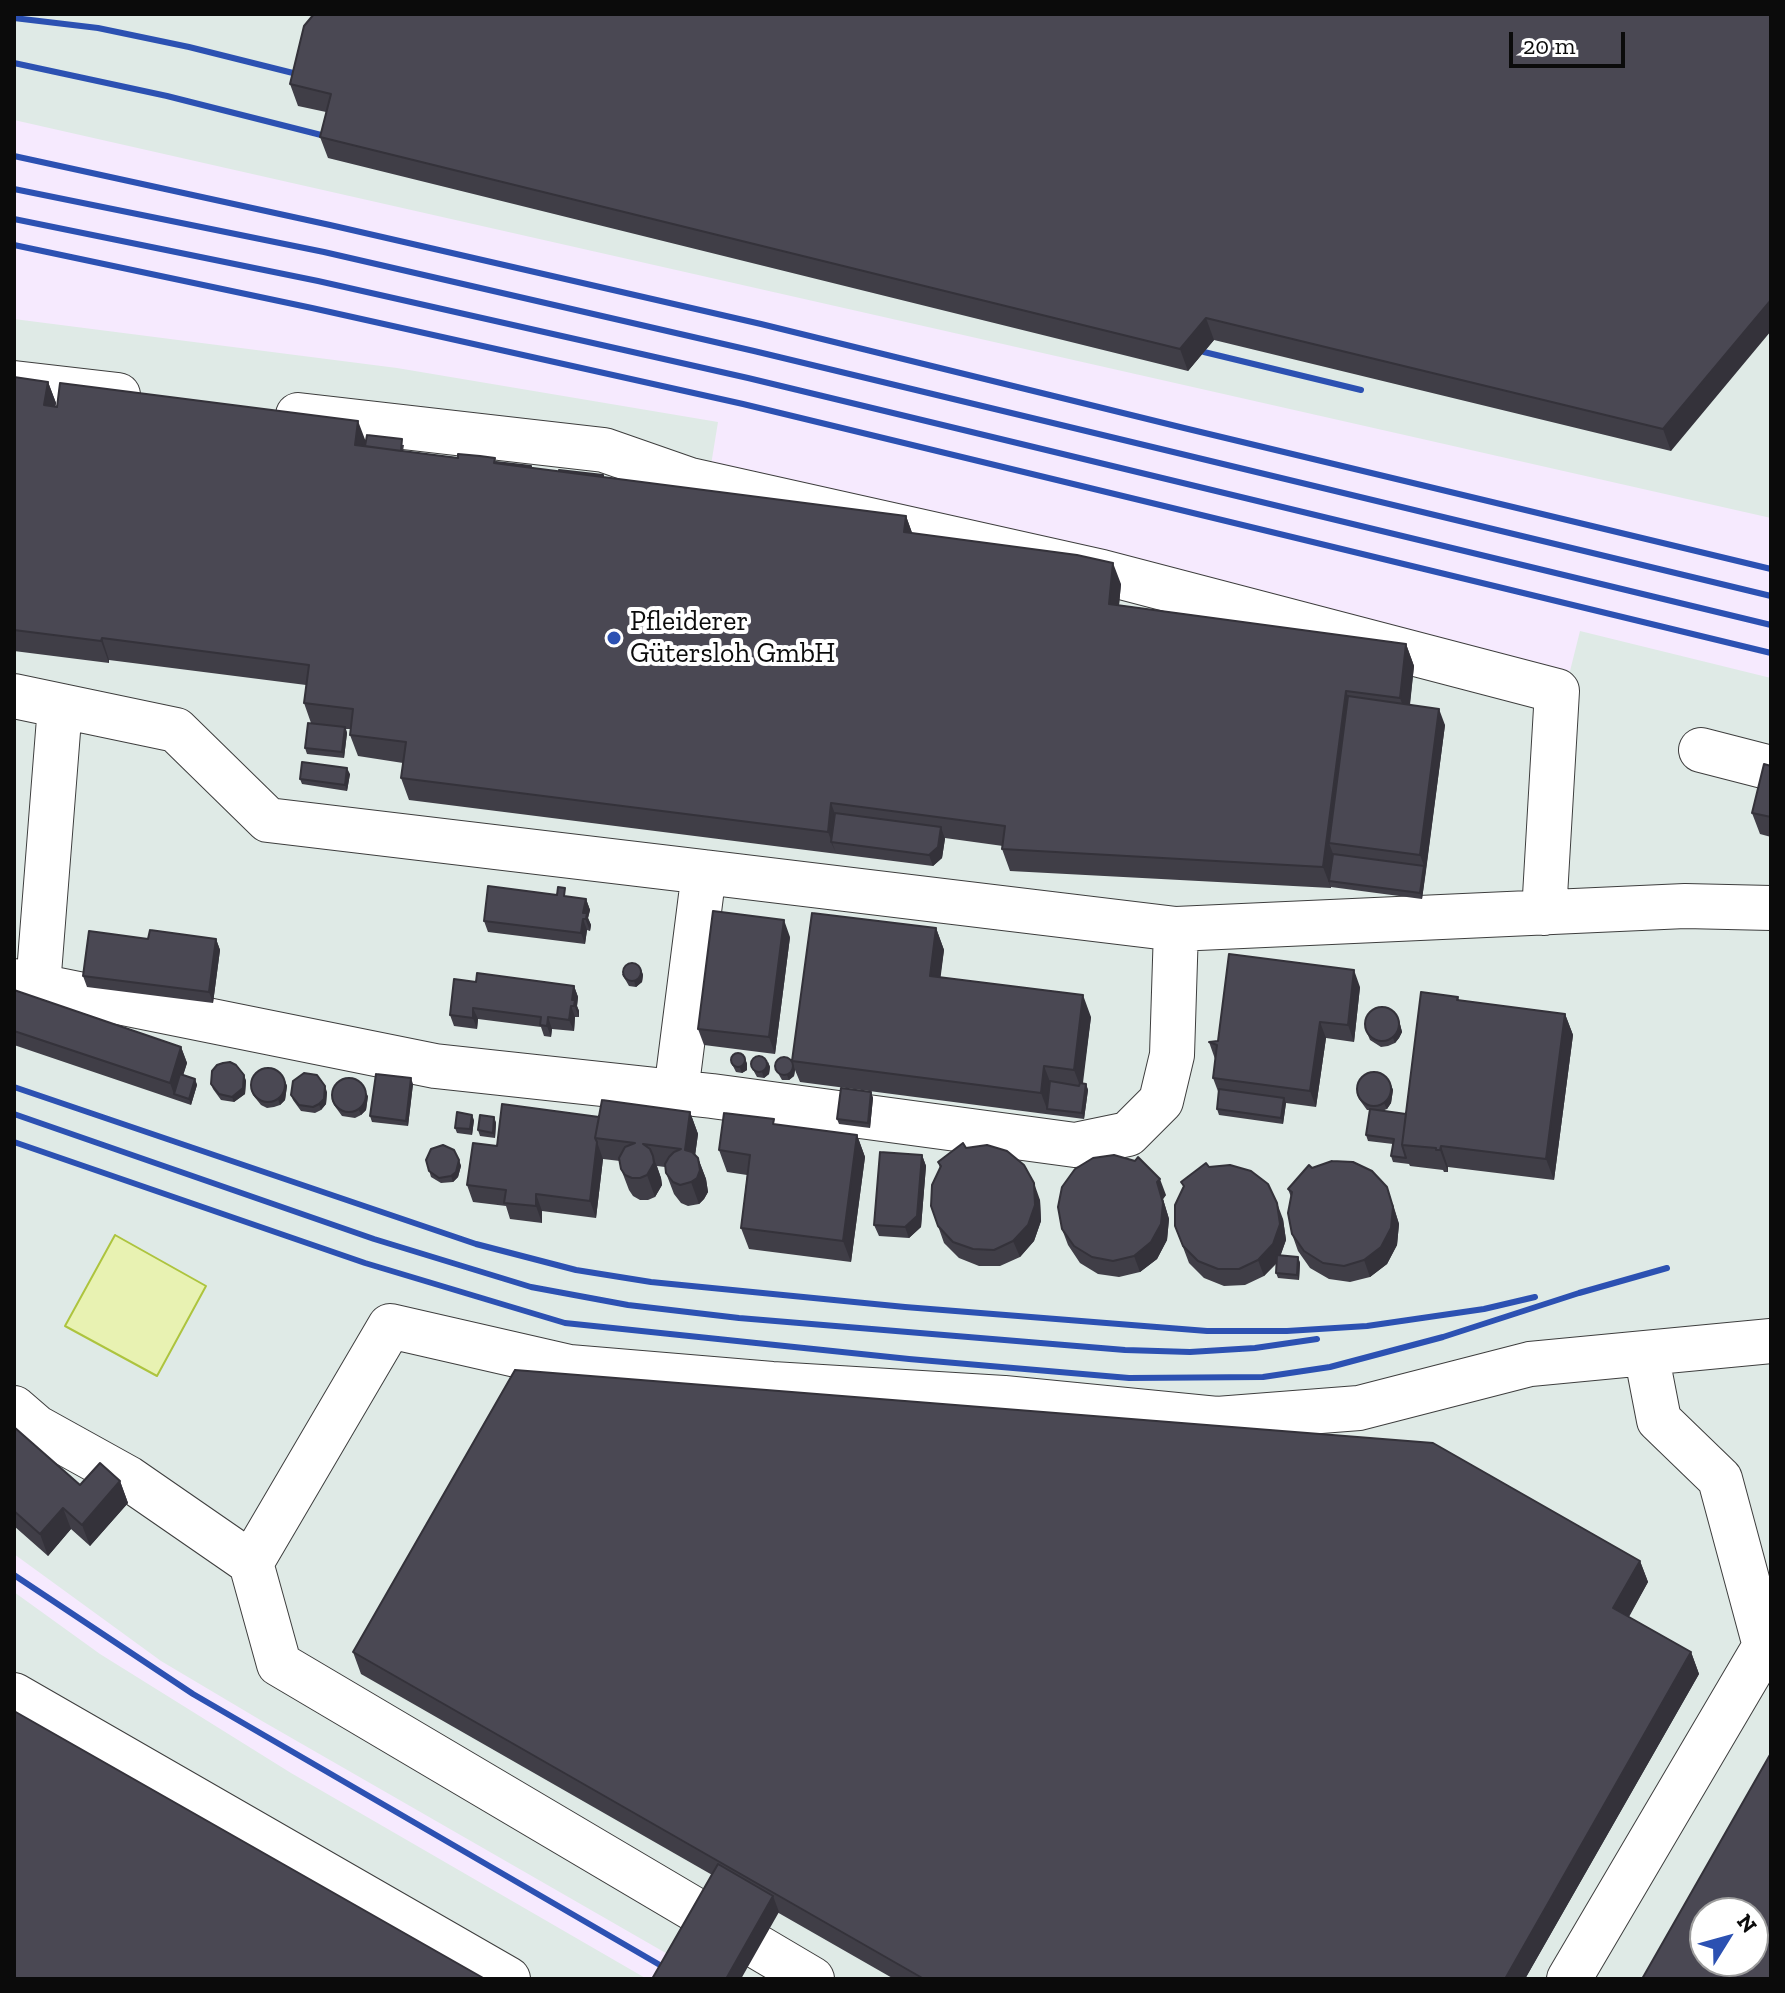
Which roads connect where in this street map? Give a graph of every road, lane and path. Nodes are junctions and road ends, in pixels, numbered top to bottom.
1 (14, 383) edge
2 (154, 399) edge
3 (262, 411) edge
4 (14, 696) edge
5 (60, 706) junction
6 (1701, 750) dead end
7 (1771, 768) edge
8 (704, 872) junction
9 (1771, 908) edge
10 (1544, 913) junction
11 (1176, 929) junction
12 (26, 983) edge
13 (676, 1092) junction
14 (1771, 1341) edge
15 (1646, 1353) junction
16 (14, 1408) edge
17 (251, 1563) junction
18 (14, 1695) edge
19 (508, 1979) edge
20 (812, 1979) edge
21 (1569, 1979) edge

1 - 2 lane
3 - 10 lane
4 - 5 lane
5 - 8 lane
5 - 12 lane
6 - 7 lane
8 - 11 lane
8 - 13 lane
9 - 10 lane
10 - 11 lane
11 - 13 lane
12 - 13 lane
14 - 15 lane
15 - 17 lane
15 - 21 lane
16 - 17 lane
17 - 20 lane
18 - 19 lane

